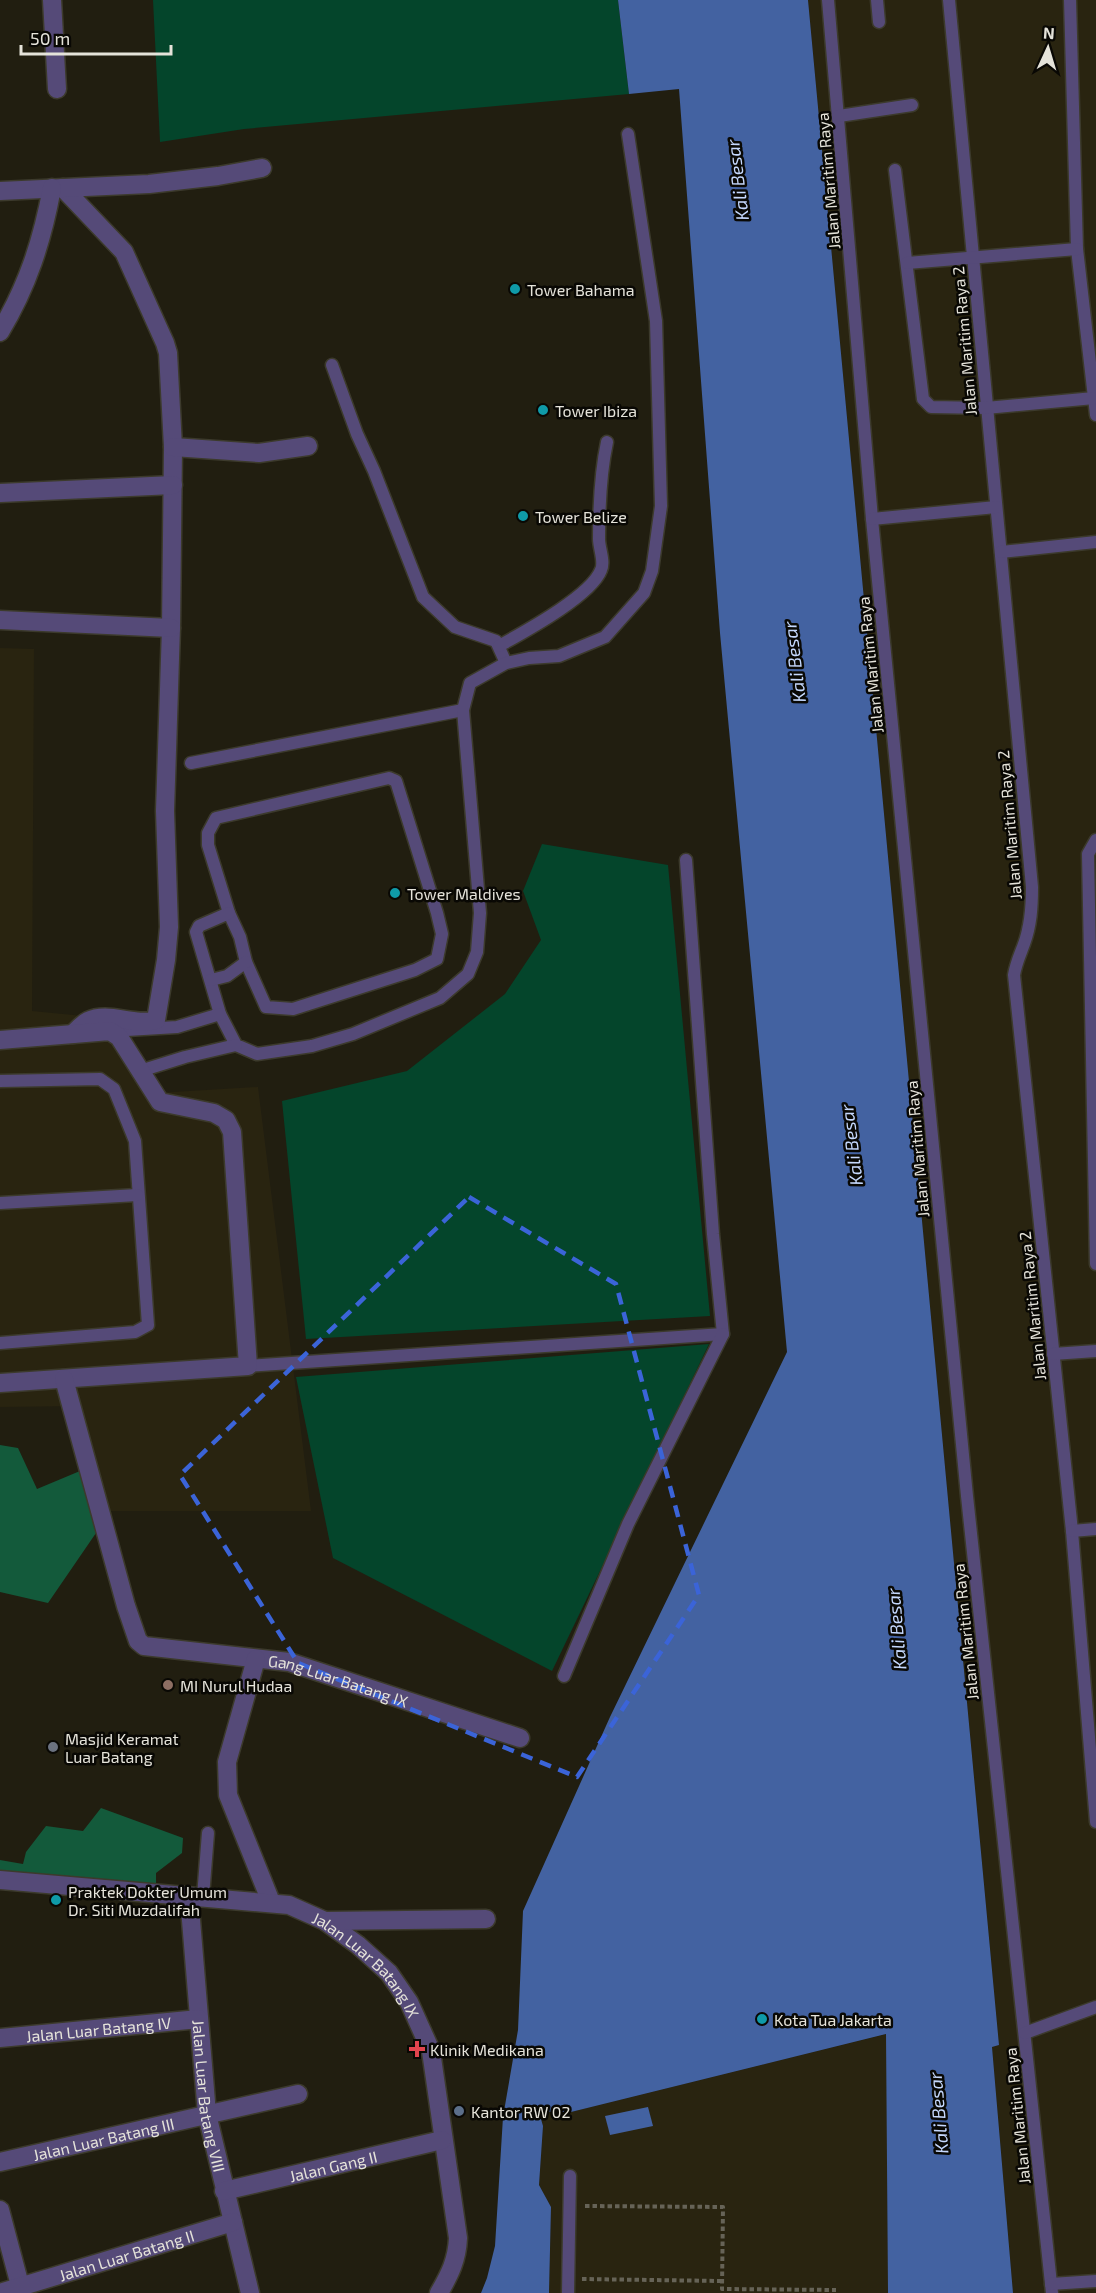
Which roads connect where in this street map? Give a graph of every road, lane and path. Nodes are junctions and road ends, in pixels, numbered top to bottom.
1 (52, 0) edge
2 (828, 0) edge
3 (877, 0) edge
4 (949, 0) edge
5 (1070, 0) edge
6 (879, 22) dead end
7 (57, 89) dead end
8 (912, 105) dead end
9 (839, 116) junction
10 (628, 134) dead end
11 (262, 168) dead end
12 (895, 170) dead end
13 (58, 188) junction
14 (0, 191) edge
15 (1077, 249) junction
16 (973, 258) junction
17 (906, 263) junction
18 (0, 332) edge
19 (332, 365) dead end
20 (1094, 398) junction
21 (986, 408) junction
22 (1096, 416) edge
23 (606, 442) dead end
24 (308, 446) dead end
25 (173, 447) junction
26 (173, 485) junction
27 (0, 493) edge
28 (996, 507) junction
29 (872, 519) junction
30 (1096, 542) edge
31 (1000, 552) junction
32 (0, 620) edge
33 (171, 628) junction
34 (499, 646) junction
35 (506, 663) junction
36 (463, 710) junction
37 (191, 763) dead end
38 (1096, 840) edge
39 (686, 860) dead end
40 (229, 913) junction
41 (246, 962) junction
42 (1094, 962) edge
43 (211, 980) junction
44 (220, 1014) junction
45 (110, 1031) junction
46 (73, 1034) junction
47 (0, 1040) edge
48 (236, 1046) junction
49 (140, 1071) junction
50 (0, 1081) edge
51 (1095, 1124) edge
52 (137, 1195) junction
53 (0, 1203) edge
54 (1096, 1235) edge
55 (1096, 1264) edge
56 (723, 1334) junction
57 (0, 1343) edge
58 (1096, 1351) edge
59 (1053, 1354) junction
60 (248, 1366) junction
61 (64, 1379) junction
62 (0, 1383) edge
63 (1096, 1529) edge
64 (1072, 1531) junction
65 (256, 1659) junction
66 (564, 1676) dead end
67 (520, 1737) dead end
68 (1094, 1769) edge
69 (1096, 1822) edge
70 (208, 1833) dead end
71 (0, 1880) edge
72 (196, 1896) junction
73 (271, 1902) junction
74 (486, 1919) dead end
75 (325, 1921) junction
76 (1096, 2007) edge
77 (199, 2019) junction
78 (1025, 2033) junction
79 (0, 2038) edge
80 (298, 2094) dead end
81 (207, 2114) junction
82 (442, 2140) junction
83 (0, 2162) edge
84 (570, 2176) dead end
85 (224, 2191) junction
86 (570, 2205) junction
87 (0, 2210) edge
88 (233, 2222) junction
89 (568, 2278) junction
90 (722, 2281) junction
91 (1096, 2281) edge
92 (1051, 2289) edge
93 (22, 2290) edge
94 (836, 2290) dead end
95 (0, 2293) edge
96 (250, 2293) edge
97 (439, 2293) edge
98 (568, 2293) edge

1 - 7 street
2 - 9 lane, Jalan Maritim Raya
3 - 6 lane
4 - 16 lane, Jalan Maritim Raya 2
5 - 15 lane
8 - 9 lane
9 - 29 lane, Jalan Maritim Raya
10 - 35 lane
11 - 13 street
12 - 17 lane
13 - 14 street
13 - 18 street
13 - 25 street
15 - 16 lane
15 - 20 lane
16 - 17 lane
16 - 21 lane, Jalan Maritim Raya 2
17 - 21 lane
19 - 34 lane
20 - 21 lane
20 - 22 lane
21 - 28 lane, Jalan Maritim Raya 2
23 - 34 lane
24 - 25 street
25 - 26 street
26 - 27 street
26 - 33 street
28 - 29 lane
28 - 31 lane, Jalan Maritim Raya 2
29 - 78 lane, Jalan Maritim Raya
30 - 31 lane
31 - 59 lane, Jalan Maritim Raya 2
32 - 33 street
33 - 46 street
34 - 35 lane
35 - 36 lane
36 - 37 lane
36 - 48 lane
38 - 42 lane
39 - 56 lane
40 - 41 lane
40 - 41 lane
40 - 43 lane
41 - 43 lane
42 - 51 lane
43 - 44 lane
44 - 45 lane
44 - 48 lane
45 - 46 street
45 - 49 street
46 - 47 street
48 - 49 lane
49 - 60 street
50 - 52 lane
51 - 54 lane
52 - 53 lane
52 - 57 lane
54 - 55 lane
56 - 60 lane
56 - 66 lane
58 - 59 lane
59 - 64 lane, Jalan Maritim Raya 2
60 - 61 street
61 - 62 street
61 - 65 street
63 - 64 lane
64 - 68 lane, Jalan Maritim Raya 2
65 - 67 street, Gang Luar Batang IX
65 - 73 street, Gang Luar Batang IX
68 - 69 lane, Jalan Maritim Raya 2
70 - 72 lane
71 - 72 street, Jalan Luar Batang IX
72 - 73 street, Jalan Luar Batang IX
72 - 77 street, Jalan Luar Batang VIII
73 - 75 street, Jalan Luar Batang IX
74 - 75 street
75 - 82 street, Jalan Luar Batang IX
76 - 78 lane
77 - 79 street, Jalan Luar Batang IV
77 - 81 street, Jalan Luar Batang VIII
78 - 92 lane, Jalan Maritim Raya
80 - 81 street, Jalan Luar Batang III
81 - 83 street, Jalan Luar Batang III
81 - 85 street, Jalan Luar Batang VIII
82 - 85 street, Jalan Gang II
82 - 97 street, Jalan Luar Batang IX
84 - 86 lane
85 - 88 street, Jalan Luar Batang VIII
86 - 89 lane
86 - 90 path
87 - 93 street
88 - 93 street, Jalan Luar Batang II
88 - 96 street, Jalan Luar Batang VIII
89 - 90 path
89 - 98 lane
90 - 94 path
91 - 92 lane
93 - 95 street, Jalan Luar Batang II

